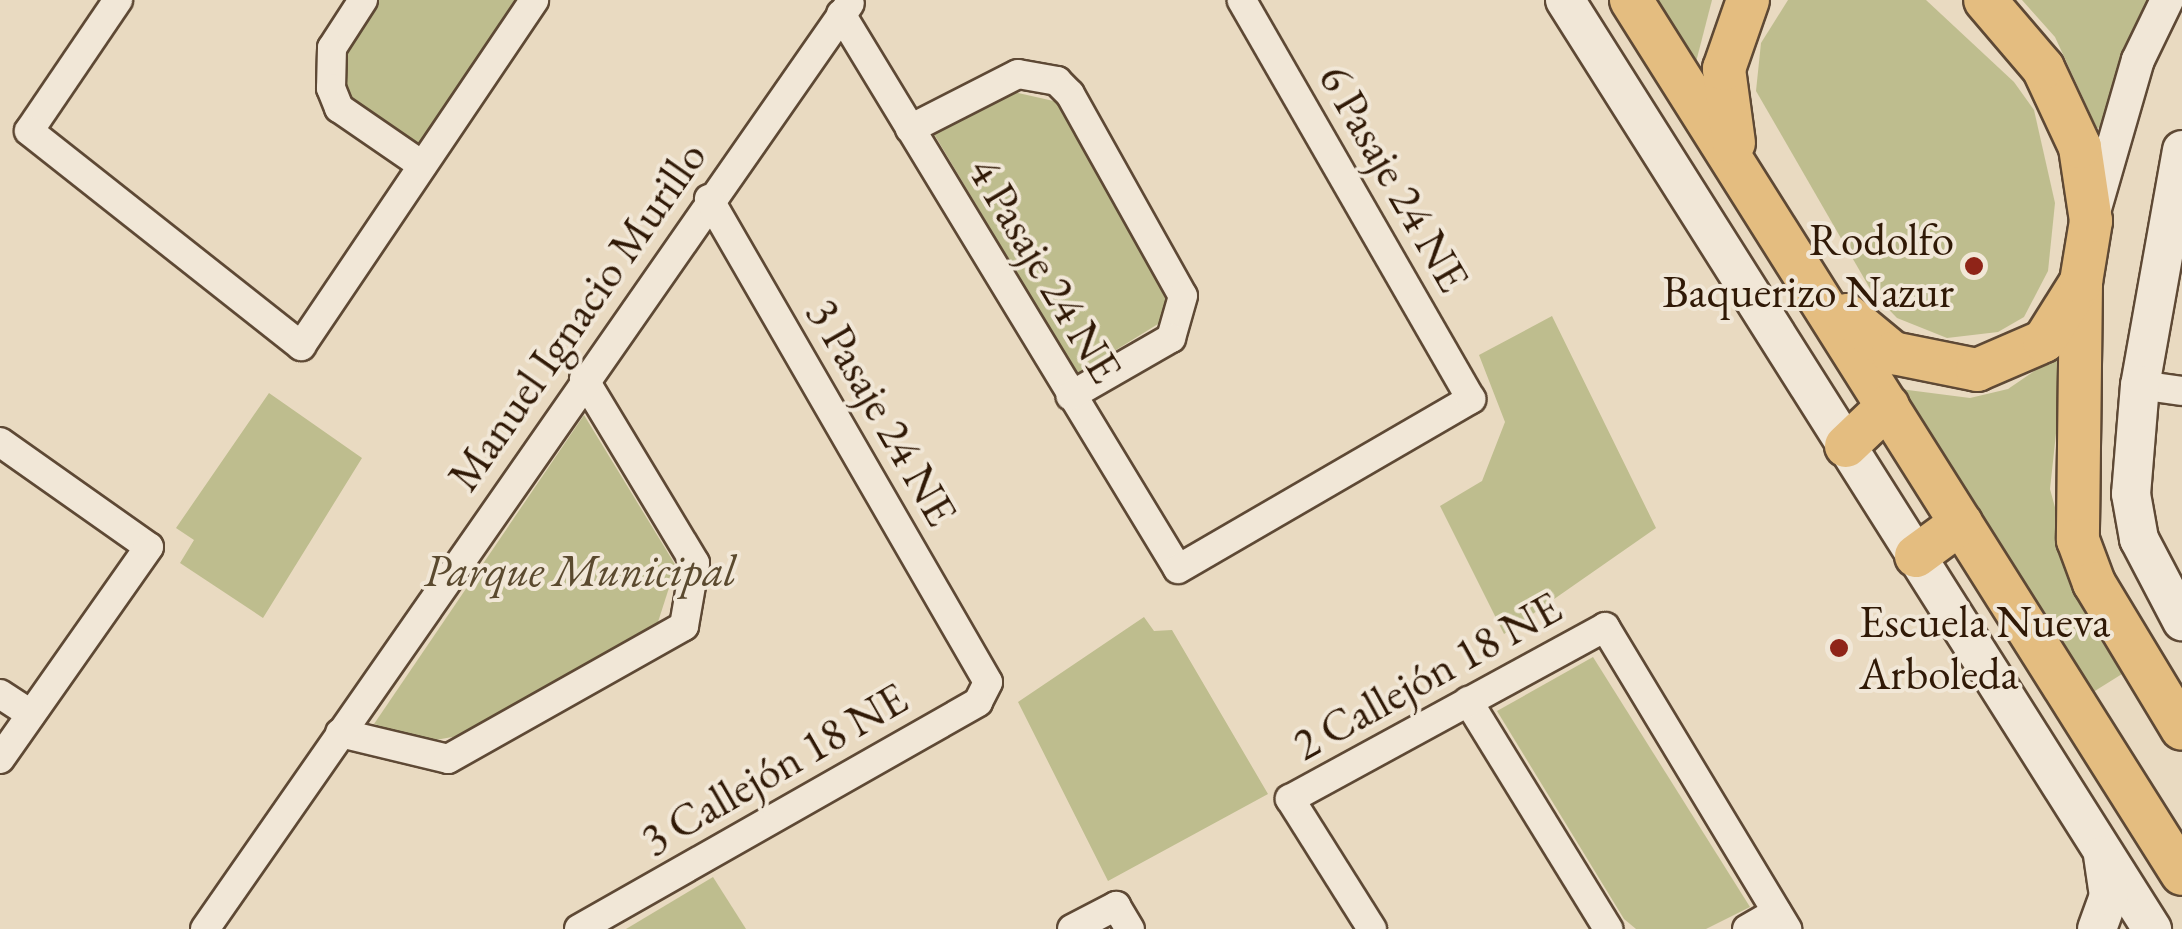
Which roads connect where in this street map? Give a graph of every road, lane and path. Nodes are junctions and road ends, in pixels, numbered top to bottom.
1 (118, 0) edge
2 (363, 0) edge
3 (534, 0) edge
4 (1242, 0) edge
5 (1564, 0) edge
6 (1631, 0) edge
7 (1748, 0) edge
8 (1985, 0) edge
9 (2167, 0) edge
10 (847, 7) edge
11 (910, 129) junction
12 (2182, 150) edge
13 (422, 165) junction
14 (1743, 176) junction
15 (709, 199) junction
16 (2091, 221) junction
17 (1800, 266) junction
18 (2081, 282) junction
19 (584, 380) junction
20 (2140, 386) junction
21 (2182, 390) edge
22 (1070, 396) junction
23 (1888, 406) junction
24 (0, 442) edge
25 (1846, 446) junction
26 (1961, 523) junction
27 (1916, 556) junction
28 (1178, 569) joint
29 (2182, 622) edge
30 (980, 668) joint
31 (0, 694) edge
32 (1468, 702) junction
33 (31, 714) junction
34 (2182, 729) edge
35 (340, 733) junction
36 (0, 758) edge
37 (2099, 844) junction
38 (2182, 874) edge
39 (1123, 917) edge
40 (1782, 920) edge
41 (205, 929) edge
42 (578, 929) edge
43 (1072, 929) edge
44 (1372, 929) edge
45 (1608, 929) edge
46 (1747, 929) edge
47 (2096, 929) edge
48 (2152, 929) edge

1 - 13 street
2 - 13 street
3 - 13 street
4 - 28 street, 6 Pasaje 24 NE
5 - 25 main road
6 - 14 main road
7 - 14 main road
8 - 16 main road
9 - 16 street
10 - 11 street, 4 Pasaje 24 NE
10 - 15 street, Manuel Ignacio Murillo
11 - 22 street, 4 Pasaje 24 NE
11 - 22 street
12 - 20 main road
14 - 17 main road
15 - 19 street, Manuel Ignacio Murillo
15 - 30 street, 3 Pasaje 24 NE
16 - 18 main road
17 - 18 main road
17 - 23 main road
18 - 34 main road
19 - 35 street, Manuel Ignacio Murillo
19 - 35 street
20 - 21 street
20 - 29 main road
22 - 28 street, 4 Pasaje 24 NE
23 - 25 main road
23 - 26 main road
24 - 33 street
25 - 27 main road
26 - 27 main road
26 - 38 main road
27 - 37 main road
30 - 42 street, 3 Callejón 18 NE
31 - 33 street
32 - 40 street, 2 Callejón 18 NE
32 - 44 street, 2 Callejón 18 NE
32 - 45 street
33 - 36 street
35 - 41 street, Manuel Ignacio Murillo
37 - 47 main road
37 - 48 main road
39 - 43 street
40 - 46 street

